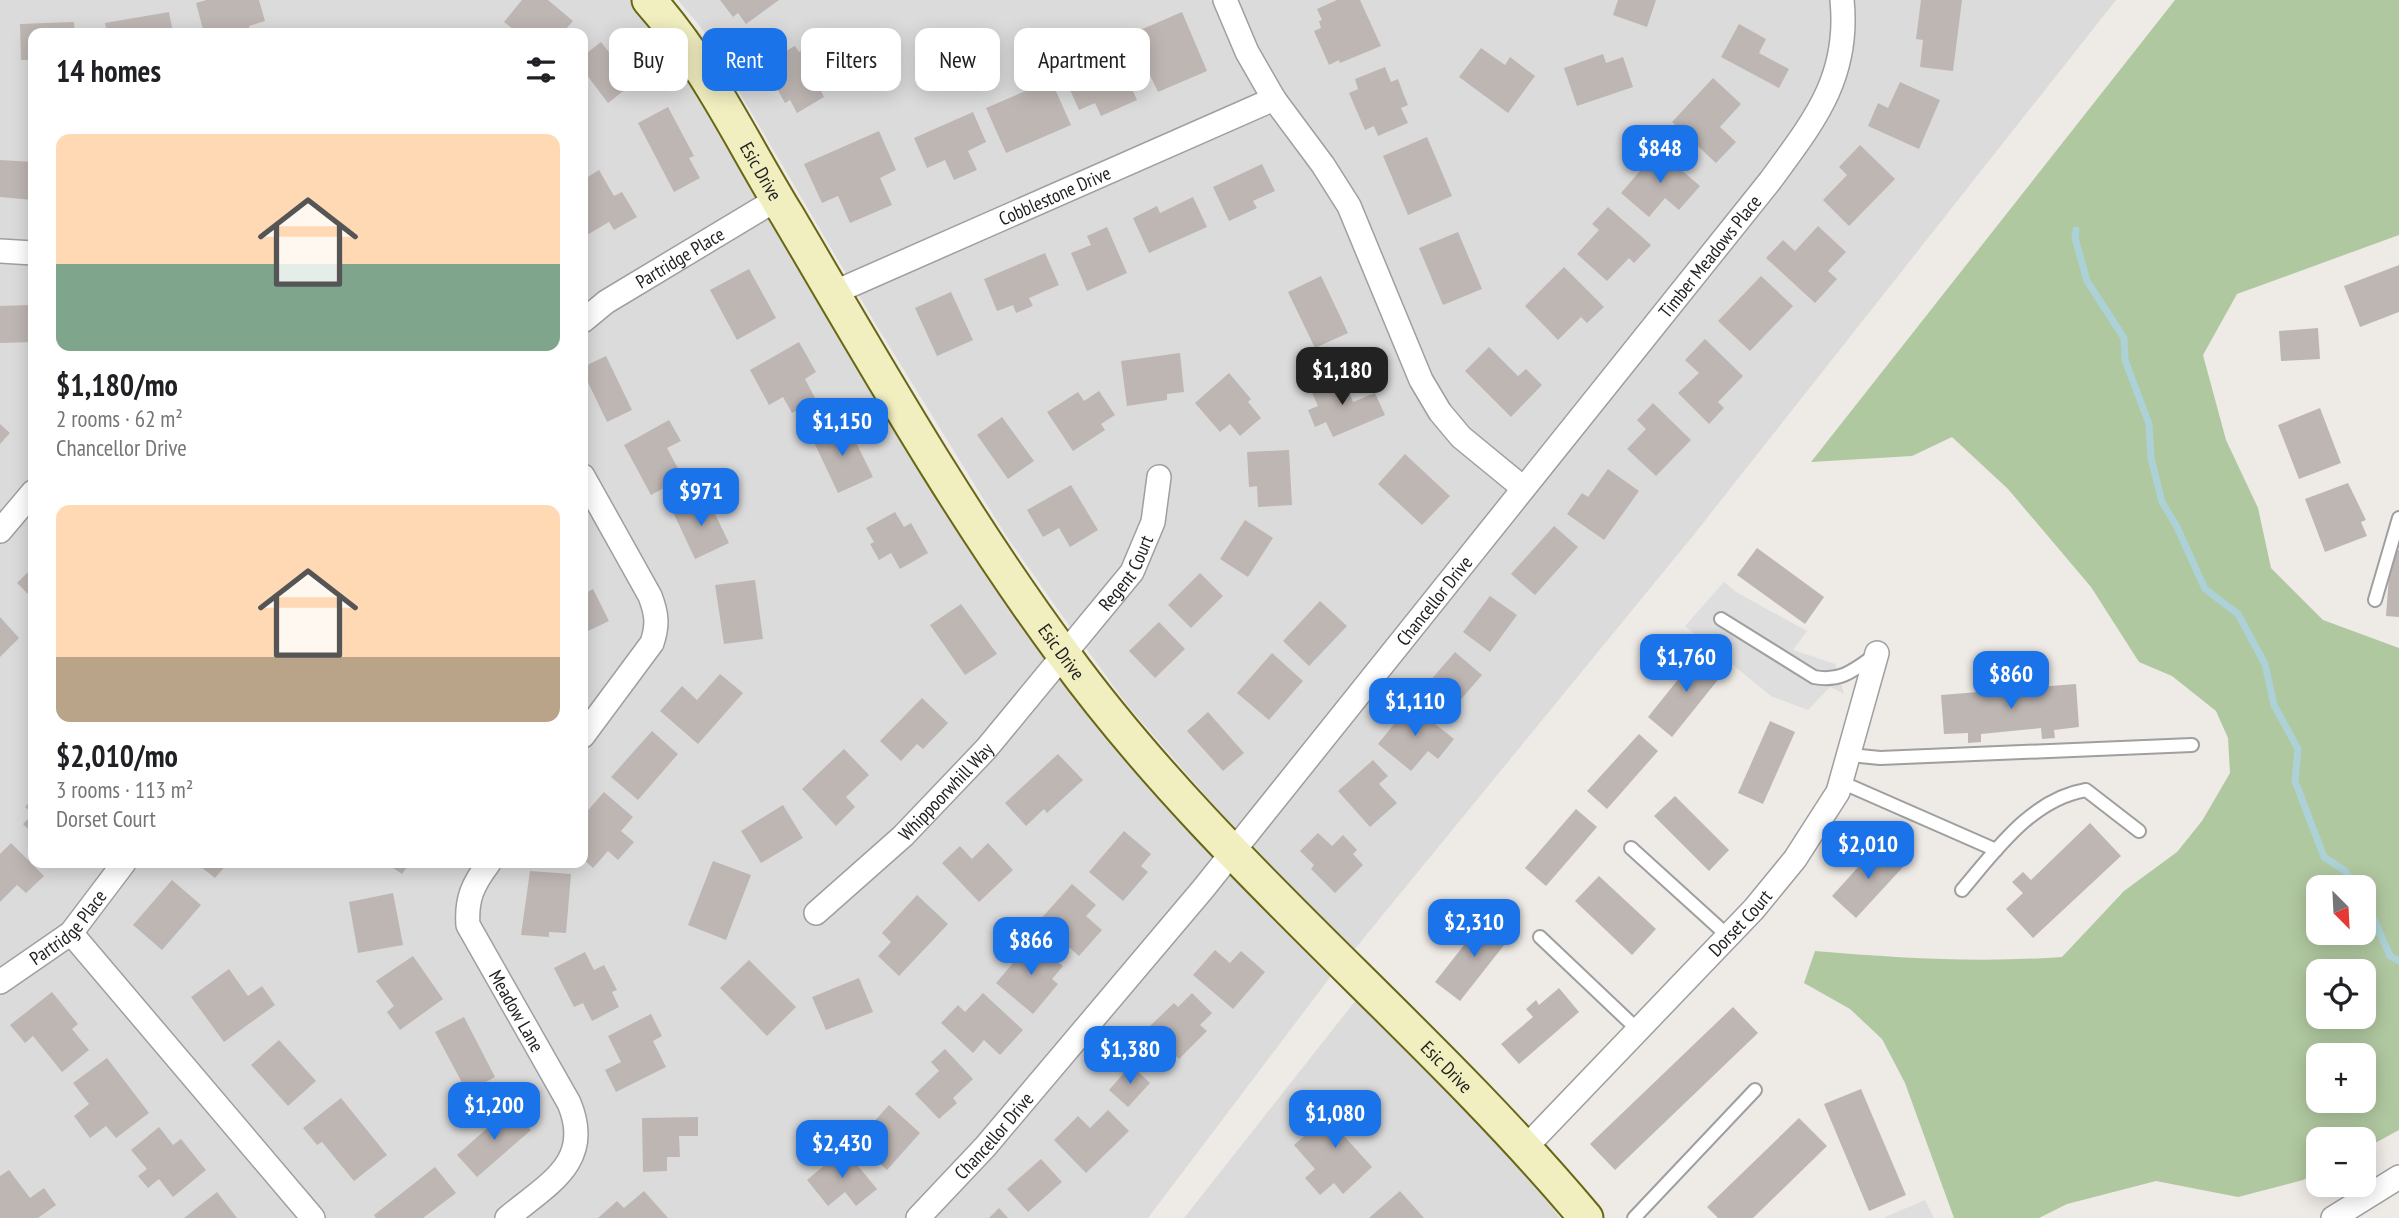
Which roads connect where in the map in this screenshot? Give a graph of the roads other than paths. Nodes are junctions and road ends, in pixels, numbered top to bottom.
1 (649, 0) edge
2 (1225, 0) edge
3 (1842, 0) edge
4 (1274, 99) junction
5 (777, 199) junction
6 (0, 251) edge
7 (28, 253) edge
8 (832, 293) junction
9 (588, 317) edge
10 (1159, 477) dead end
11 (588, 485) edge
12 (1522, 487) junction
13 (28, 498) edge
14 (2399, 518) edge
15 (0, 531) edge
16 (2375, 600) dead end
17 (1721, 619) dead end
18 (1877, 653) joint
19 (1065, 657) junction
20 (588, 729) edge
21 (2192, 745) dead end
22 (1850, 755) junction
23 (1841, 782) junction
24 (2139, 831) dead end
25 (1631, 848) dead end
26 (1996, 850) junction
27 (1231, 853) junction
28 (120, 868) edge
29 (486, 868) edge
30 (1962, 890) dead end
31 (816, 913) dead end
32 (71, 933) junction
33 (1728, 936) junction
34 (1540, 937) dead end
35 (0, 982) edge
36 (1638, 1030) junction
37 (1755, 1090) dead end
38 (1527, 1147) junction
39 (2399, 1177) edge
40 (313, 1218) edge
41 (507, 1218) edge
42 (918, 1218) edge
43 (1586, 1218) edge
44 (1634, 1218) edge
45 (2333, 1218) edge

1 - 5 street, Esic Drive
2 - 4 street
3 - 12 street, Timber Meadows Place
4 - 8 street, Cobblestone Drive
4 - 12 street
5 - 8 street, Esic Drive
5 - 9 street, Partridge Place
6 - 7 street
8 - 19 street, Esic Drive
10 - 19 street, Regent Court
11 - 20 street
12 - 27 street, Chancellor Drive
13 - 15 street
14 - 16 lane
17 - 18 lane
18 - 22 street, Dorset Court
19 - 27 street, Esic Drive
19 - 31 street, Whippoorwhill Way
21 - 22 lane
22 - 23 street, Dorset Court
23 - 26 lane
23 - 33 street, Dorset Court
24 - 26 lane
25 - 33 lane
26 - 30 lane
27 - 38 street, Esic Drive
27 - 42 street, Chancellor Drive
28 - 32 street, Partridge Place
29 - 41 street, Meadow Lane
32 - 35 street, Partridge Place
32 - 40 street
33 - 36 street, Dorset Court
34 - 36 lane
36 - 38 street, Dorset Court
37 - 44 lane
38 - 43 street, Esic Drive
39 - 45 street

